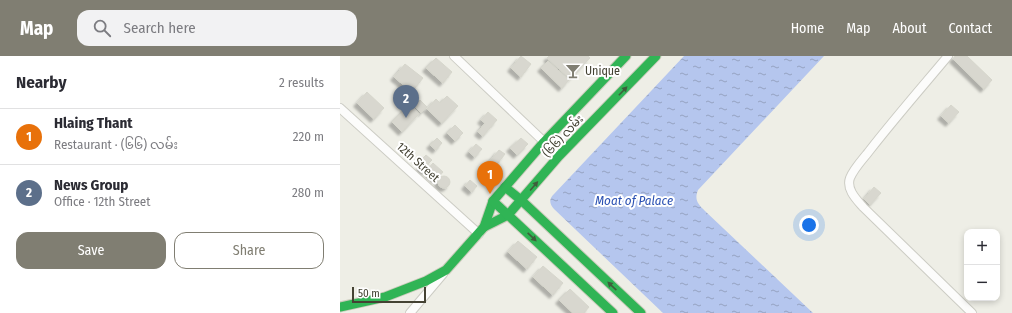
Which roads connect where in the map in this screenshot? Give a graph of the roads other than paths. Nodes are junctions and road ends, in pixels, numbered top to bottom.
1 (454, 56) edge
2 (626, 56) edge
3 (656, 56) edge
4 (948, 56) edge
5 (340, 108) edge
6 (544, 142) junction
7 (559, 156) junction
8 (505, 187) junction
9 (521, 200) junction
10 (493, 201) junction
11 (508, 215) junction
12 (482, 230) junction
13 (446, 270) junction
14 (340, 306) edge
15 (410, 313) edge
16 (612, 313) edge
17 (641, 313) edge
18 (972, 313) edge

1 - 6 street
2 - 6 main road, (၆၆) လမ်း
7 -> 3 main road, (၆၆) လမ်း
4 - 18 street
5 - 12 street, 12th Street
6 - 7 street
6 - 8 main road, (၆၆) လမ်း
9 -> 7 main road, (၆၆) လမ်း
8 - 9 main road
8 - 10 main road, (၆၆) လမ်း
9 - 11 main road, (၆၆) လမ်း
17 -> 9 main road
10 - 11 main road
10 - 12 main road, (၆၆) လမ်း
11 - 12 main road, (၆၆) လမ်း
11 -> 16 main road
12 - 13 main road, (၆၆) လမ်း
13 - 14 main road, (၆၆) လမ်း
13 - 15 street

